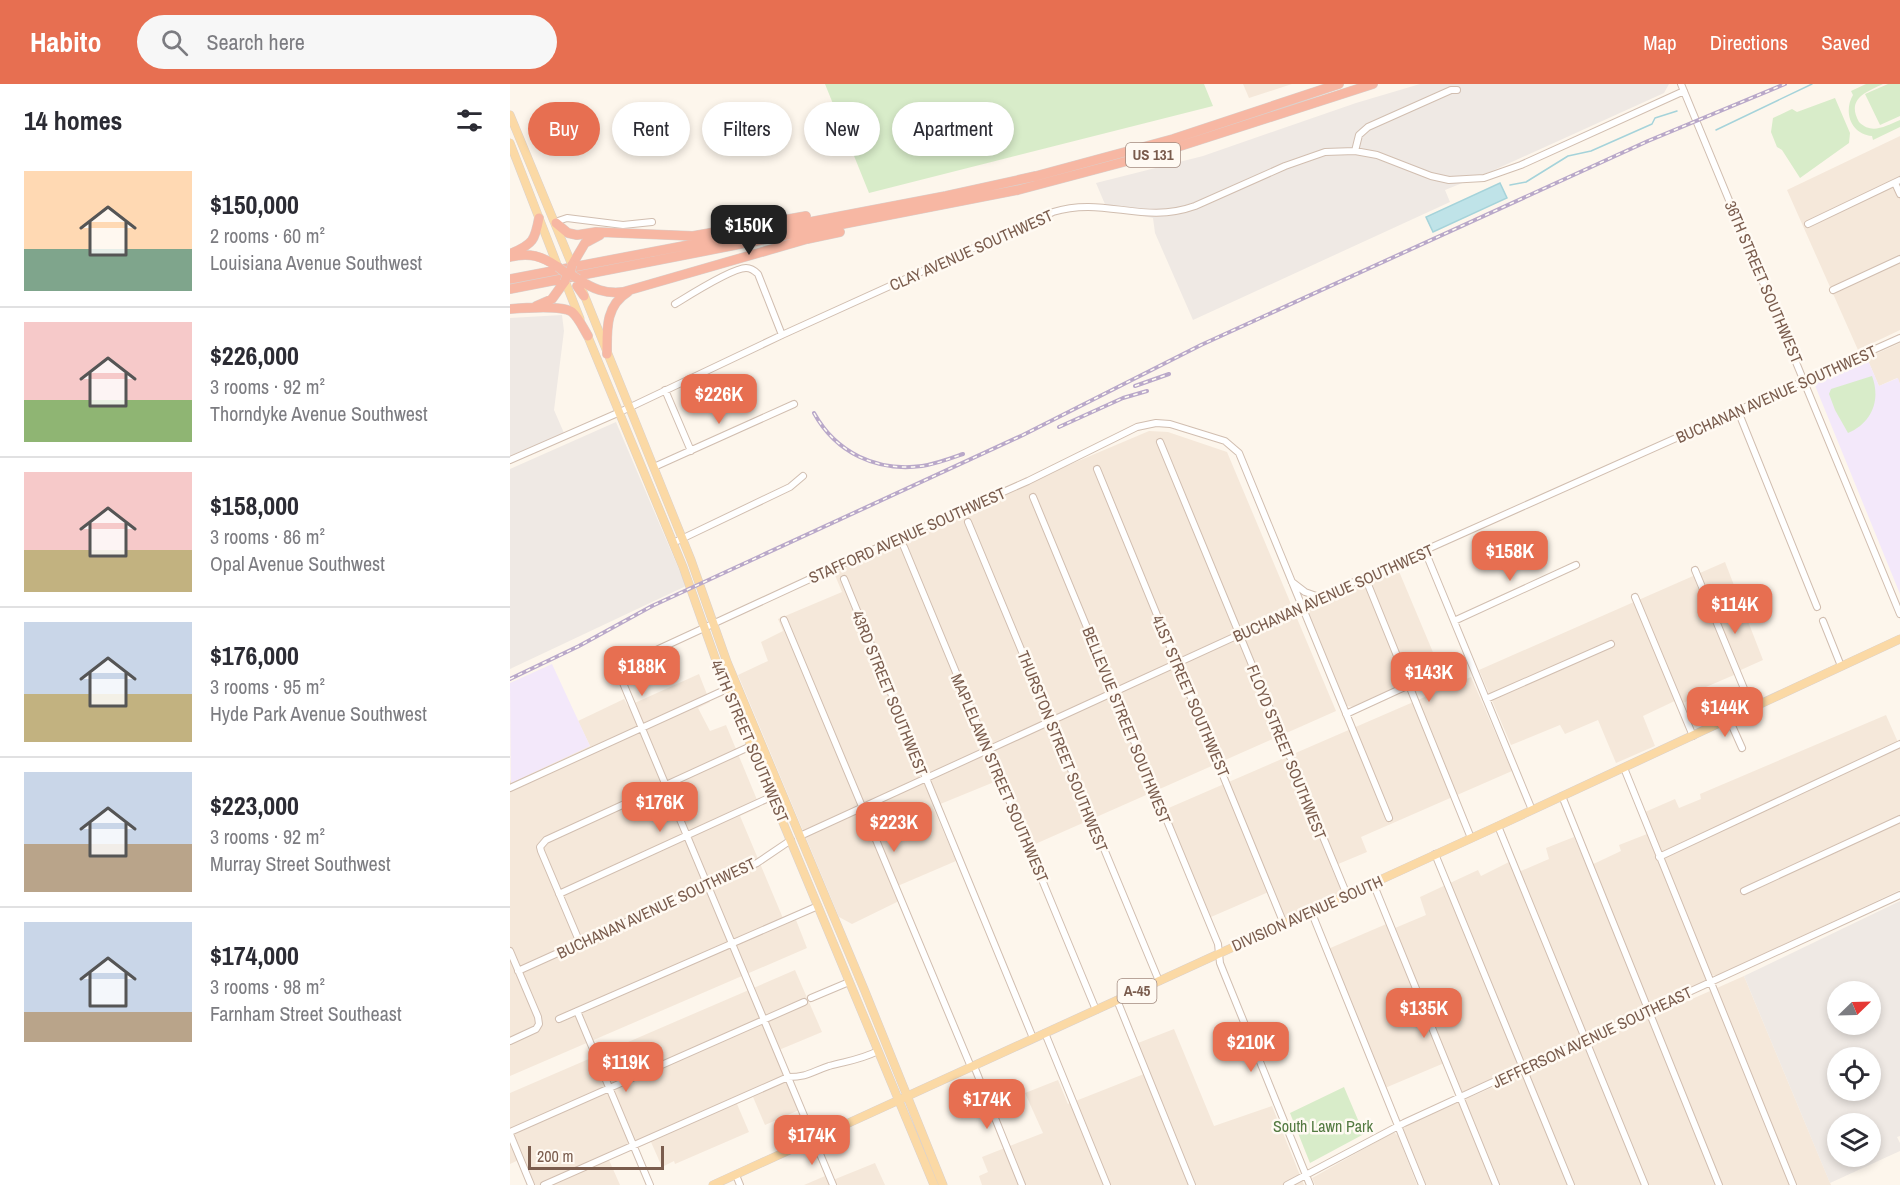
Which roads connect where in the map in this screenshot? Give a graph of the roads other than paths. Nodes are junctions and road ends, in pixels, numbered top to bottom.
1 (1339, 84) edge
2 (1373, 84) edge
3 (1683, 87) edge
4 (1457, 90) dead end
5 (510, 115) edge
6 (510, 143) edge
7 (1355, 151) junction
8 (529, 162) junction
9 (520, 166) junction
10 (1898, 182) edge
11 (1900, 194) edge
12 (545, 199) junction
13 (891, 206) junction
14 (929, 209) junction
15 (539, 218) junction
16 (555, 222) junction
17 (652, 222) dead end
18 (1808, 224) dead end
19 (603, 234) junction
20 (510, 256) edge
21 (1900, 259) edge
22 (569, 274) junction
23 (510, 279) edge
24 (640, 288) junction
25 (510, 289) edge
26 (1833, 290) dead end
27 (584, 296) joint
28 (675, 304) dead end
29 (513, 309) edge
30 (782, 335) junction
31 (588, 336) junction
32 (1900, 338) edge
33 (607, 354) junction
34 (1805, 380) junction
35 (665, 390) junction
36 (794, 404) dead end
37 (629, 408) junction
38 (1738, 411) junction
39 (620, 412) junction
40 (1160, 442) dead end
41 (691, 451) junction
42 (510, 459) edge
43 (654, 467) junction
44 (1097, 470) dead end
45 (803, 476) dead end
46 (1033, 497) dead end
47 (968, 522) dead end
48 (683, 538) junction
49 (673, 543) junction
50 (904, 547) dead end
51 (1425, 551) junction
52 (1576, 565) dead end
53 (1695, 570) dead end
54 (1365, 578) junction
55 (844, 579) dead end
56 (1291, 582) junction
57 (1635, 597) dead end
58 (1323, 598) junction
59 (1817, 606) dead end
60 (1302, 607) junction
61 (1900, 614) edge
62 (784, 620) dead end
63 (1454, 621) junction
64 (1823, 621) dead end
65 (714, 623) junction
66 (704, 627) junction
67 (1239, 635) junction
68 (1900, 639) edge
69 (1611, 644) dead end
70 (1177, 663) junction
71 (1841, 666) junction
72 (1409, 685) junction
73 (727, 689) junction
74 (1114, 693) junction
75 (1486, 699) junction
76 (1752, 708) junction
77 (1346, 714) junction
78 (1729, 718) junction
79 (1051, 722) junction
80 (642, 727) junction
81 (1693, 736) junction
82 (1900, 744) edge
83 (751, 746) junction
84 (1742, 748) dead end
85 (988, 749) junction
86 (760, 767) junction
87 (1624, 768) junction
88 (925, 779) junction
89 (666, 785) junction
90 (779, 785) junction
91 (510, 788) edge
92 (773, 796) junction
93 (1562, 796) junction
94 (863, 807) junction
95 (1532, 810) junction
96 (1389, 818) dead end
97 (1900, 819) edge
98 (1498, 826) junction
99 (687, 834) junction
100 (800, 836) junction
101 (1471, 838) junction
102 (791, 840) junction
103 (1436, 854) junction
104 (1659, 857) junction
105 (1373, 883) junction
106 (707, 885) junction
107 (1744, 891) dead end
108 (559, 894) junction
109 (1347, 895) junction
110 (1900, 895) edge
111 (818, 906) junction
112 (1311, 912) junction
113 (1284, 924) junction
114 (828, 931) junction
115 (843, 939) junction
116 (580, 944) junction
117 (732, 944) junction
118 (510, 951) edge
119 (1219, 953) junction
120 (838, 956) junction
121 (852, 959) junction
122 (518, 971) junction
123 (1159, 981) junction
124 (849, 982) junction
125 (1712, 982) junction
126 (864, 989) junction
127 (811, 998) dead end
128 (1117, 1000) junction
129 (804, 1002) dead end
130 (1096, 1010) junction
131 (578, 1011) junction
132 (1649, 1011) junction
133 (559, 1019) dead end
134 (764, 1019) junction
135 (1045, 1033) junction
136 (1033, 1038) junction
137 (510, 1041) edge
138 (1586, 1041) junction
139 (878, 1051) junction
140 (972, 1066) junction
141 (1524, 1068) junction
142 (788, 1077) junction
143 (610, 1086) junction
144 (902, 1097) junction
145 (1461, 1097) junction
146 (1398, 1126) junction
147 (510, 1133) edge
148 (814, 1139) junction
149 (633, 1146) junction
150 (1306, 1174) junction
151 (736, 1175) junction
152 (531, 1185) edge
153 (544, 1185) edge
154 (650, 1185) edge
155 (713, 1185) edge
156 (740, 1185) edge
157 (833, 1185) edge
158 (934, 1185) edge
159 (943, 1185) edge
160 (1022, 1185) edge
161 (1107, 1185) edge
162 (1192, 1185) edge
163 (1287, 1185) edge
164 (1310, 1185) edge
165 (1422, 1185) edge
166 (1496, 1185) edge
167 (1571, 1185) edge
168 (1645, 1185) edge
169 (1719, 1185) edge
170 (1794, 1185) edge

1 - 13 highway, US 131
2 - 14 highway, US 131
3 - 7 street, CLAY AVENUE SOUTHWEST
3 - 34 street, 36TH STREET SOUTHWEST
4 - 7 street
5 - 8 main road, 44TH STREET SOUTHWEST
6 - 8 main road
6 - 9 main road, 44TH STREET SOUTHWEST
7 - 30 street, CLAY AVENUE SOUTHWEST
8 - 12 main road, 44TH STREET SOUTHWEST
9 - 12 main road
9 - 15 main road, 44TH STREET SOUTHWEST
10 - 11 street
10 - 18 street
12 - 16 main road, 44TH STREET SOUTHWEST
13 - 19 highway
13 - 23 highway, US 131
14 - 24 highway
14 - 25 highway, US 131
15 - 20 highway
15 - 22 main road, 44TH STREET SOUTHWEST
16 - 17 street
16 - 19 highway
16 - 22 main road, 44TH STREET SOUTHWEST
19 - 22 highway
20 - 22 highway
21 - 26 street
22 - 24 highway
22 - 27 highway
22 - 29 highway
22 - 31 main road, 44TH STREET SOUTHWEST
24 - 33 highway
27 - 33 main road, 44TH STREET SOUTHWEST
28 - 30 street
29 - 31 highway
30 - 35 street, CLAY AVENUE SOUTHWEST
31 - 39 main road, 44TH STREET SOUTHWEST
32 - 34 street, BUCHANAN AVENUE SOUTHWEST
33 - 37 main road, 44TH STREET SOUTHWEST
34 - 38 street, BUCHANAN AVENUE SOUTHWEST
34 - 61 street, 36TH STREET SOUTHWEST
35 - 37 street, CLAY AVENUE SOUTHWEST
35 - 41 street
36 - 41 street
37 - 39 street, CLAY AVENUE SOUTHWEST
37 - 43 main road, 44TH STREET SOUTHWEST
38 - 51 street, BUCHANAN AVENUE SOUTHWEST
38 - 59 street
39 - 42 street, CLAY AVENUE SOUTHWEST
39 - 49 main road, 44TH STREET SOUTHWEST
40 - 67 street, FLOYD STREET SOUTHWEST
41 - 43 street
43 - 48 main road, 44TH STREET SOUTHWEST
44 - 70 street, 41ST STREET SOUTHWEST
45 - 48 street
46 - 74 street, BELLEVUE STREET SOUTHWEST
47 - 79 street, THURSTON STREET SOUTHWEST
48 - 49 street
48 - 65 main road, 44TH STREET SOUTHWEST
49 - 66 main road, 44TH STREET SOUTHWEST
50 - 85 street, MAPLELAWN STREET SOUTHWEST
51 - 54 street, BUCHANAN AVENUE SOUTHWEST
51 - 63 street
52 - 63 street
53 - 76 street
54 - 58 street, BUCHANAN AVENUE SOUTHWEST
54 - 72 street
55 - 88 street, 43RD STREET SOUTHWEST
56 - 58 street
56 - 60 street, STAFFORD AVENUE SOUTHWEST
56 - 65 street, STAFFORD AVENUE SOUTHWEST
57 - 81 street
58 - 60 street, BUCHANAN AVENUE SOUTHWEST
60 - 67 street, BUCHANAN AVENUE SOUTHWEST
60 - 77 street, STAFFORD AVENUE SOUTHWEST
62 - 94 street
63 - 75 street
64 - 71 street
65 - 66 street, STAFFORD AVENUE SOUTHWEST
65 - 90 main road, 44TH STREET SOUTHWEST
66 - 73 main road, 44TH STREET SOUTHWEST
66 - 80 street, STAFFORD AVENUE SOUTHWEST
67 - 70 street, BUCHANAN AVENUE SOUTHWEST
67 - 109 street, FLOYD STREET SOUTHWEST
68 - 71 main road, DIVISION AVENUE SOUTH / A-45
69 - 75 street
70 - 74 street, BUCHANAN AVENUE SOUTHWEST
70 - 113 street, 41ST STREET SOUTHWEST
71 - 76 main road, DIVISION AVENUE SOUTH / A-45
72 - 77 street
72 - 101 street
73 - 80 street
73 - 83 main road, 44TH STREET SOUTHWEST
74 - 79 street, BUCHANAN AVENUE SOUTHWEST
74 - 119 street, BELLEVUE STREET SOUTHWEST
75 - 95 street
76 - 78 main road, DIVISION AVENUE SOUTH / A-45
77 - 96 street, STAFFORD AVENUE SOUTHWEST
78 - 81 main road, DIVISION AVENUE SOUTH / A-45
78 - 84 street
79 - 85 street, BUCHANAN AVENUE SOUTHWEST
79 - 123 street, THURSTON STREET SOUTHWEST
80 - 89 street
80 - 91 street
81 - 87 main road, DIVISION AVENUE SOUTH / A-45
82 - 104 street
83 - 86 main road, 44TH STREET SOUTHWEST
83 - 89 street
85 - 88 street, BUCHANAN AVENUE SOUTHWEST
85 - 130 street, MAPLELAWN STREET SOUTHWEST
86 - 90 main road
86 - 92 main road, 44TH STREET SOUTHWEST
87 - 93 main road, DIVISION AVENUE SOUTH / A-45
87 - 104 street
88 - 94 street, BUCHANAN AVENUE SOUTHWEST
88 - 136 street, 43RD STREET SOUTHWEST
89 - 99 street
89 - 108 street
90 - 100 main road, 44TH STREET SOUTHWEST
92 - 99 street
92 - 102 main road, 44TH STREET SOUTHWEST
93 - 95 main road, DIVISION AVENUE SOUTH / A-45
93 - 132 street
94 - 100 street, BUCHANAN AVENUE SOUTHWEST
94 - 140 street
95 - 98 main road, DIVISION AVENUE SOUTH / A-45
97 - 107 street
98 - 101 main road, DIVISION AVENUE SOUTH / A-45
98 - 138 street
99 - 106 street
99 - 108 street
100 - 115 main road, 44TH STREET SOUTHWEST
101 - 103 main road, DIVISION AVENUE SOUTH / A-45
102 - 106 street, BUCHANAN AVENUE SOUTHWEST
102 - 111 main road, 44TH STREET SOUTHWEST
103 - 105 main road, DIVISION AVENUE SOUTH / A-45
103 - 141 street
104 - 125 street
105 - 109 main road, DIVISION AVENUE SOUTH / A-45
105 - 145 street
106 - 116 street, BUCHANAN AVENUE SOUTHWEST
106 - 117 street
108 - 116 street
109 - 112 main road, DIVISION AVENUE SOUTH / A-45
110 - 125 street, JEFFERSON AVENUE SOUTHEAST
111 - 114 main road, 44TH STREET SOUTHWEST
111 - 117 street
112 - 113 main road, DIVISION AVENUE SOUTH / A-45
112 - 146 street
113 - 119 main road, DIVISION AVENUE SOUTH / A-45
114 - 115 main road
114 - 120 main road, 44TH STREET SOUTHWEST
115 - 121 main road, 44TH STREET SOUTHWEST
116 - 122 street, BUCHANAN AVENUE SOUTHWEST
117 - 131 street
117 - 134 street
118 - 122 street
119 - 123 main road, DIVISION AVENUE SOUTH / A-45
119 - 150 street, BELLEVUE STREET SOUTHWEST
120 - 121 main road
120 - 124 main road, 44TH STREET SOUTHWEST
121 - 126 main road, 44TH STREET SOUTHWEST
122 - 137 street
123 - 128 main road, DIVISION AVENUE SOUTH / A-45
124 - 126 main road
124 - 127 street
124 - 139 main road, 44TH STREET SOUTHWEST
125 - 132 street, JEFFERSON AVENUE SOUTHEAST
125 - 170 street
126 - 144 main road, 44TH STREET SOUTHWEST
128 - 130 main road, DIVISION AVENUE SOUTH / A-45
128 - 162 street
129 - 134 street
130 - 135 main road, DIVISION AVENUE SOUTH / A-45
131 - 133 street
131 - 143 street
132 - 138 street, JEFFERSON AVENUE SOUTHEAST
132 - 169 street
134 - 142 street
134 - 143 street
135 - 136 main road, DIVISION AVENUE SOUTH / A-45
135 - 161 street
136 - 140 main road, DIVISION AVENUE SOUTH / A-45
138 - 141 street, JEFFERSON AVENUE SOUTHEAST
138 - 168 street
139 - 142 street
139 - 144 main road, 44TH STREET SOUTHWEST
140 - 144 main road, DIVISION AVENUE SOUTH / A-45
140 - 160 street
141 - 145 street, JEFFERSON AVENUE SOUTHEAST
141 - 167 street
142 - 148 street
142 - 149 street
143 - 147 street
143 - 149 street
144 - 148 main road, DIVISION AVENUE SOUTH / A-45
144 - 158 main road
144 - 159 main road
145 - 146 street, JEFFERSON AVENUE SOUTHEAST
145 - 166 street
146 - 150 street, JEFFERSON AVENUE SOUTHEAST
146 - 165 street
147 - 152 street
148 - 151 main road, DIVISION AVENUE SOUTH / A-45
148 - 157 street
149 - 153 street
149 - 154 street
150 - 163 street, JEFFERSON AVENUE SOUTHEAST
150 - 164 street, BELLEVUE STREET SOUTHWEST
151 - 155 main road, DIVISION AVENUE SOUTH / A-45
151 - 156 street

